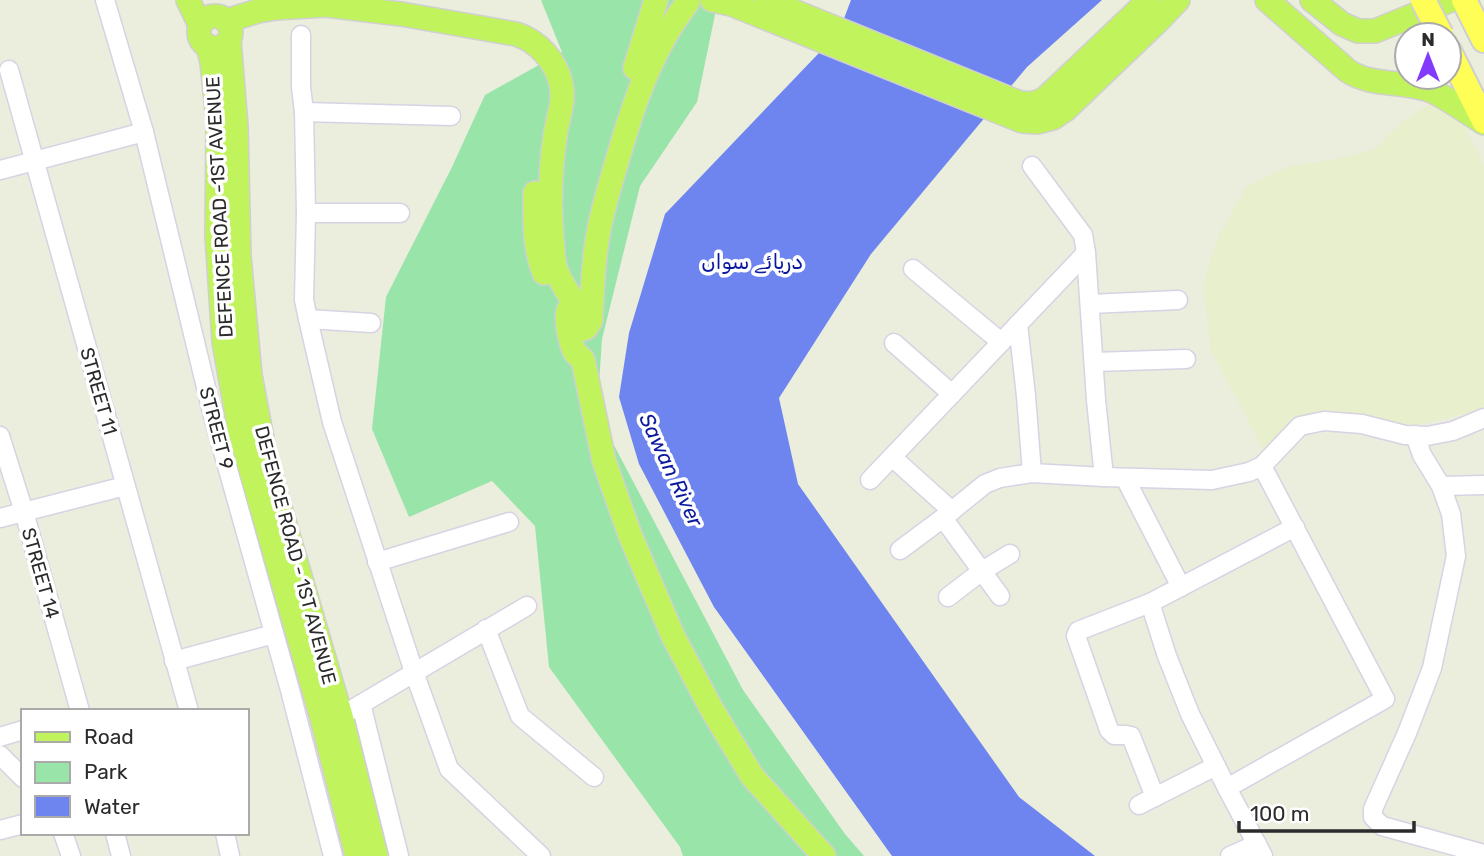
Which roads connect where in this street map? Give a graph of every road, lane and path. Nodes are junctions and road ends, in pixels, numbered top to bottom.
1 (105, 0) edge
2 (188, 0) edge
3 (656, 0) edge
4 (766, 0) edge
5 (1149, 0) edge
6 (1178, 0) edge
7 (1267, 0) edge
8 (1312, 0) edge
9 (1423, 0) edge
10 (1451, 0) edge
11 (1464, 0) edge
12 (684, 1) edge
13 (722, 2) edge
14 (299, 3) edge
15 (1434, 21) edge
16 (219, 26) edge
17 (1481, 34) edge
18 (300, 35) dead end
19 (9, 71) dead end
20 (1463, 79) edge
21 (304, 112) junction
22 (1021, 112) junction
23 (451, 116) dead end
24 (1484, 122) edge
25 (144, 132) junction
26 (35, 162) junction
27 (1032, 166) dead end
28 (0, 170) edge
29 (306, 213) junction
30 (400, 214) dead end
31 (1086, 253) junction
32 (913, 269) dead end
33 (1178, 300) dead end
34 (1090, 304) junction
35 (579, 315) junction
36 (307, 319) junction
37 (370, 323) dead end
38 (1018, 324) junction
39 (1001, 342) junction
40 (894, 343) dead end
41 (1186, 359) dead end
42 (1094, 362) junction
43 (952, 394) junction
44 (1484, 418) edge
45 (1415, 435) junction
46 (0, 436) edge
47 (892, 457) junction
48 (1262, 466) junction
49 (1032, 473) junction
50 (1104, 477) junction
51 (1125, 478) junction
52 (870, 480) dead end
53 (1484, 485) edge
54 (125, 486) junction
55 (1441, 486) junction
56 (23, 512) junction
57 (948, 515) junction
58 (0, 517) edge
59 (509, 522) dead end
60 (1295, 527) junction
61 (900, 550) dead end
62 (1010, 554) dead end
63 (377, 562) junction
64 (982, 571) junction
65 (1181, 587) junction
66 (1000, 596) dead end
67 (948, 597) dead end
68 (1150, 603) junction
69 (527, 606) dead end
70 (486, 629) junction
71 (274, 634) junction
72 (312, 651) junction
73 (174, 661) junction
74 (414, 672) junction
75 (361, 704) junction
76 (79, 709) edge
77 (188, 709) edge
78 (341, 716) junction
79 (21, 731) edge
80 (0, 737) edge
81 (0, 755) edge
82 (1216, 766) junction
83 (21, 776) edge
84 (594, 778) dead end
85 (1227, 788) junction
86 (21, 825) edge
87 (0, 830) edge
88 (64, 835) edge
89 (116, 835) edge
90 (225, 835) edge
91 (1260, 850) edge
92 (1484, 855) edge
93 (71, 856) edge
94 (121, 856) edge
95 (230, 856) edge
96 (333, 856) edge
97 (357, 856) edge
98 (376, 856) edge
99 (398, 856) edge
100 (541, 856) edge
101 (824, 856) edge
102 (1230, 856) edge

1 - 25 street, STREET 9
2 - 16 main road
3 - 35 main road
4 - 22 main road
5 - 22 main road
6 - 22 main road
7 - 24 main road
8 - 10 main road
9 - 15 highway, bridge
11 - 17 highway
12 - 35 main road
13 - 22 main road
14 - 16 main road
14 - 35 main road
16 - 35 main road
16 - 72 main road, DEFENCE ROAD - 1ST AVENUE
18 - 21 street
19 - 26 street, STREET 11
20 - 24 highway
21 - 23 street
21 - 29 street
25 - 26 street
25 - 71 street, STREET 9
26 - 28 street
26 - 54 street, STREET 11
27 - 31 street
29 - 30 street
29 - 36 street
31 - 34 street
31 - 38 street
32 - 39 street
33 - 34 street
34 - 42 street
35 - 101 main road
36 - 37 street
36 - 63 street
38 - 39 street
38 - 49 street
39 - 43 street
40 - 43 street
41 - 42 street
42 - 50 street
43 - 47 street
44 - 45 street
45 - 48 street
45 - 55 street
46 - 56 street, STREET 14
47 - 52 street
47 - 57 street
48 - 51 street
48 - 60 street
49 - 50 street
49 - 57 street
50 - 51 street
51 - 65 street
53 - 55 street
54 - 56 street
54 - 73 street, STREET 11
55 - 92 street
56 - 58 street
56 - 76 street, STREET 14
57 - 61 street
57 - 64 street
59 - 63 street
60 - 65 street
60 - 85 street
62 - 64 street
63 - 74 street
64 - 66 street
64 - 67 street
65 - 68 street
68 - 82 street
68 - 82 street
69 - 70 street
70 - 74 street
70 - 84 street
71 - 73 street
71 - 96 street, STREET 9
72 - 78 main road, DEFENCE ROAD - 1ST AVENUE
72 - 97 main road
73 - 77 street, STREET 11
74 - 75 street
74 - 100 street
75 - 78 street
75 - 99 street
78 - 98 main road, DEFENCE ROAD - 1ST AVENUE
79 - 80 street
81 - 83 street
82 - 85 street
85 - 91 street
86 - 87 street
88 - 93 street
89 - 94 street
90 - 95 street
91 - 102 street

